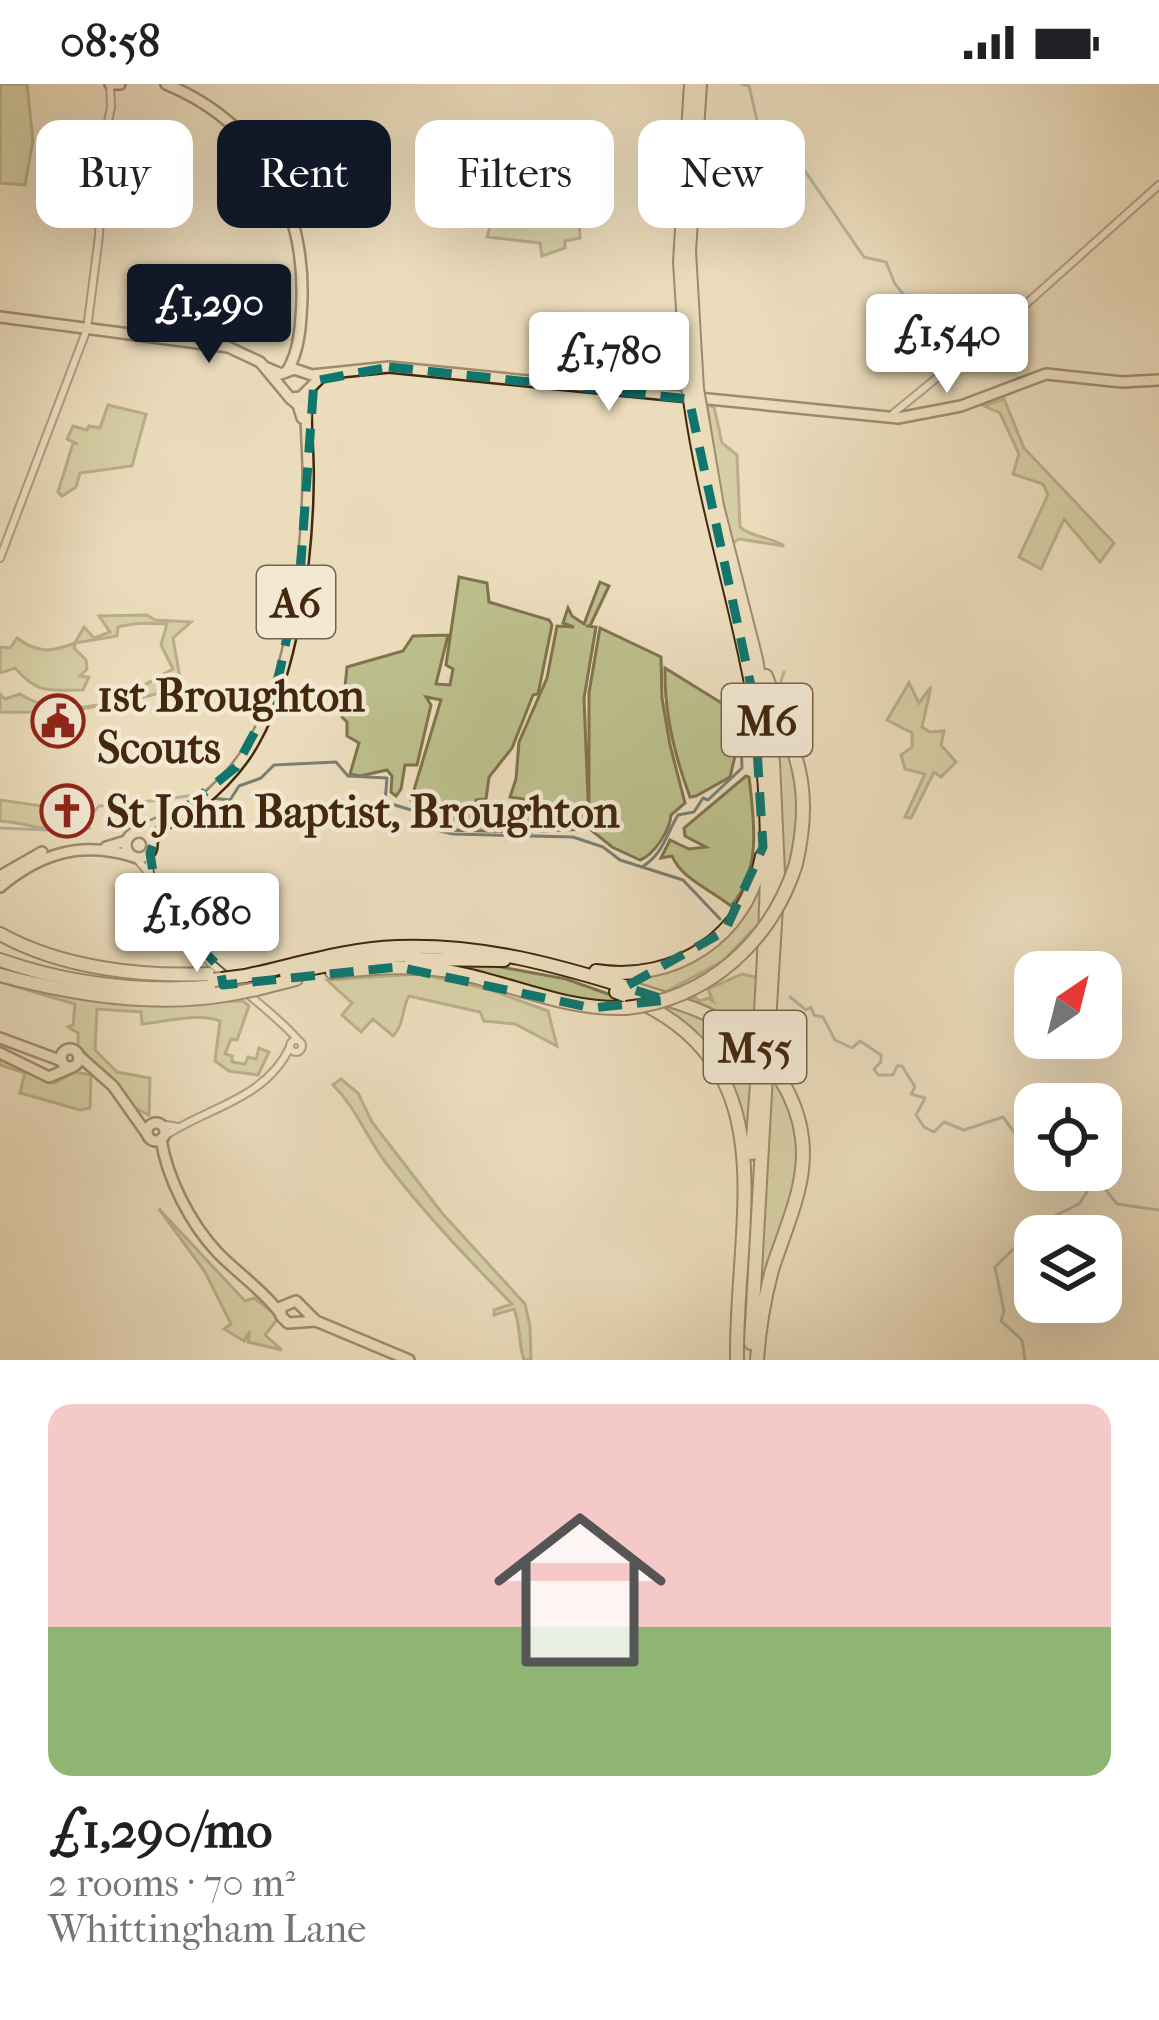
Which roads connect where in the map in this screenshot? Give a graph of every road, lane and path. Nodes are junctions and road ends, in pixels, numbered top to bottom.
1 (110, 84) edge
2 (121, 84) edge
3 (166, 84) edge
4 (691, 84) edge
5 (700, 84) edge
6 (111, 107) junction
7 (1159, 185) edge
8 (0, 316) edge
9 (87, 326) junction
10 (296, 354) junction
11 (267, 368) junction
12 (286, 372) junction
13 (303, 372) junction
14 (327, 374) junction
15 (1159, 380) edge
16 (280, 386) junction
17 (692, 388) junction
18 (307, 390) junction
19 (290, 398) junction
20 (695, 406) junction
21 (890, 417) junction
22 (0, 558) edge
23 (741, 601) junction
24 (764, 781) junction
25 (203, 797) junction
26 (137, 832) junction
27 (126, 841) junction
28 (151, 847) junction
29 (134, 857) junction
30 (148, 874) junction
31 (2, 875) edge
32 (0, 934) edge
33 (506, 956) junction
34 (0, 957) edge
35 (33, 971) junction
36 (319, 974) junction
37 (0, 975) edge
38 (248, 980) junction
39 (219, 983) junction
40 (620, 989) junction
41 (204, 997) junction
42 (764, 1036) junction
43 (0, 1038) edge
44 (0, 1053) edge
45 (70, 1060) junction
46 (762, 1072) junction
47 (156, 1133) junction
48 (282, 1308) junction
49 (302, 1315) junction
50 (410, 1360) edge
51 (740, 1360) edge
52 (756, 1360) edge

1 - 2 main road
1 - 6 street
2 - 6 street
3 - 10 main road
4 - 17 highway, M6
5 - 17 highway, M6
6 - 9 street
7 - 21 street
8 - 9 main road
9 - 11 main road
9 - 22 street
10 - 12 main road
10 - 13 main road
11 - 12 main road
11 - 16 main road
12 - 13 main road
12 - 16 main road
13 - 14 main road
13 - 18 main road
14 - 18 main road
14 - 21 main road
15 - 21 main road
16 - 19 main road
17 - 20 highway, M6, bridge
18 - 19 main road
18 - 25 main road, A6
19 - 25 main road, A6
20 - 23 highway, M6
20 - 24 highway, M6
23 - 36 highway, M55, bridge
23 - 42 highway, M6
24 - 33 highway, M6
24 - 42 highway, M6
25 - 26 main road, A6
25 - 28 main road, A6
26 - 27 main road, A6
26 - 28 main road
27 - 29 main road
27 - 31 main road, A6
28 - 29 main road, A6
28 - 30 street
29 - 30 street
29 - 31 main road, A6
30 - 47 street
32 - 39 highway, M55
33 - 36 highway, M55
33 - 38 highway, M55
33 - 38 highway, M55
33 - 40 highway, M55
34 - 35 highway, M55
34 - 39 highway, M55
35 - 39 highway, M55
35 - 41 highway, M55
36 - 38 highway, M55
37 - 41 highway, M55
38 - 39 highway, M55, bridge
38 - 39 highway, M55, bridge
39 - 41 highway, M55
40 - 51 highway, M55
40 - 52 highway, M55
42 - 46 highway, M6, bridge
43 - 45 main road
44 - 45 main road
45 - 47 main road
46 - 51 highway, M6
46 - 52 highway, M6
47 - 48 main road
48 - 49 main road
48 - 49 main road
49 - 50 main road

